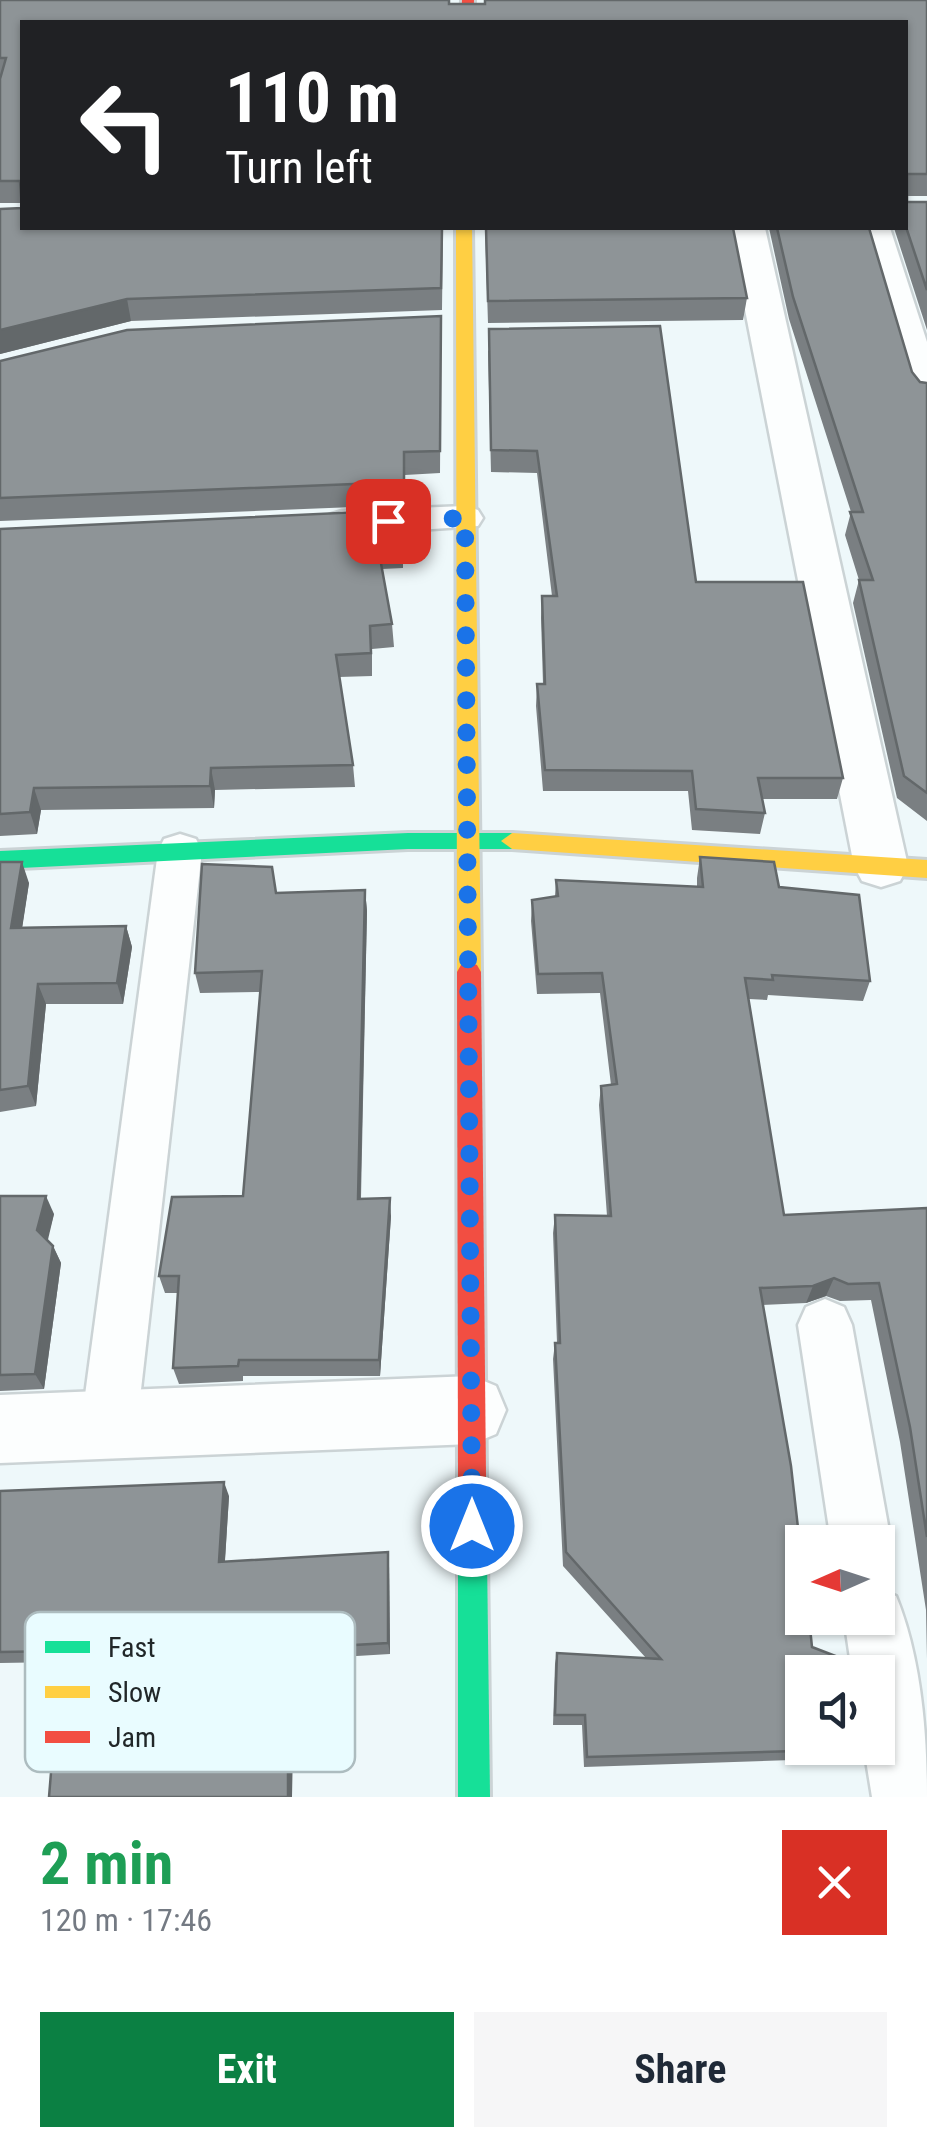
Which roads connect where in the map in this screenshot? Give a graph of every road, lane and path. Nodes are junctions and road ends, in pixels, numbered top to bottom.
1 (464, 230) edge
2 (746, 230) edge
3 (876, 230) edge
4 (927, 394) edge
5 (465, 518) junction
6 (310, 524) edge
7 (468, 841) junction
8 (180, 851) junction
9 (0, 860) edge
10 (881, 866) junction
11 (927, 870) edge
12 (825, 1325) dead end
13 (472, 1410) junction
14 (110, 1425) junction
15 (0, 1429) edge
16 (859, 1525) edge
17 (877, 1635) edge
18 (474, 1797) edge
19 (904, 1797) edge

1 - 5 street
2 - 10 street
3 - 4 lane
5 - 6 lane
5 - 7 street
7 - 8 street
7 - 10 street
7 - 13 street
8 - 9 street
8 - 14 lane
10 - 11 street
12 - 16 lane
13 - 14 street
13 - 18 street
14 - 15 street
17 - 19 lane

